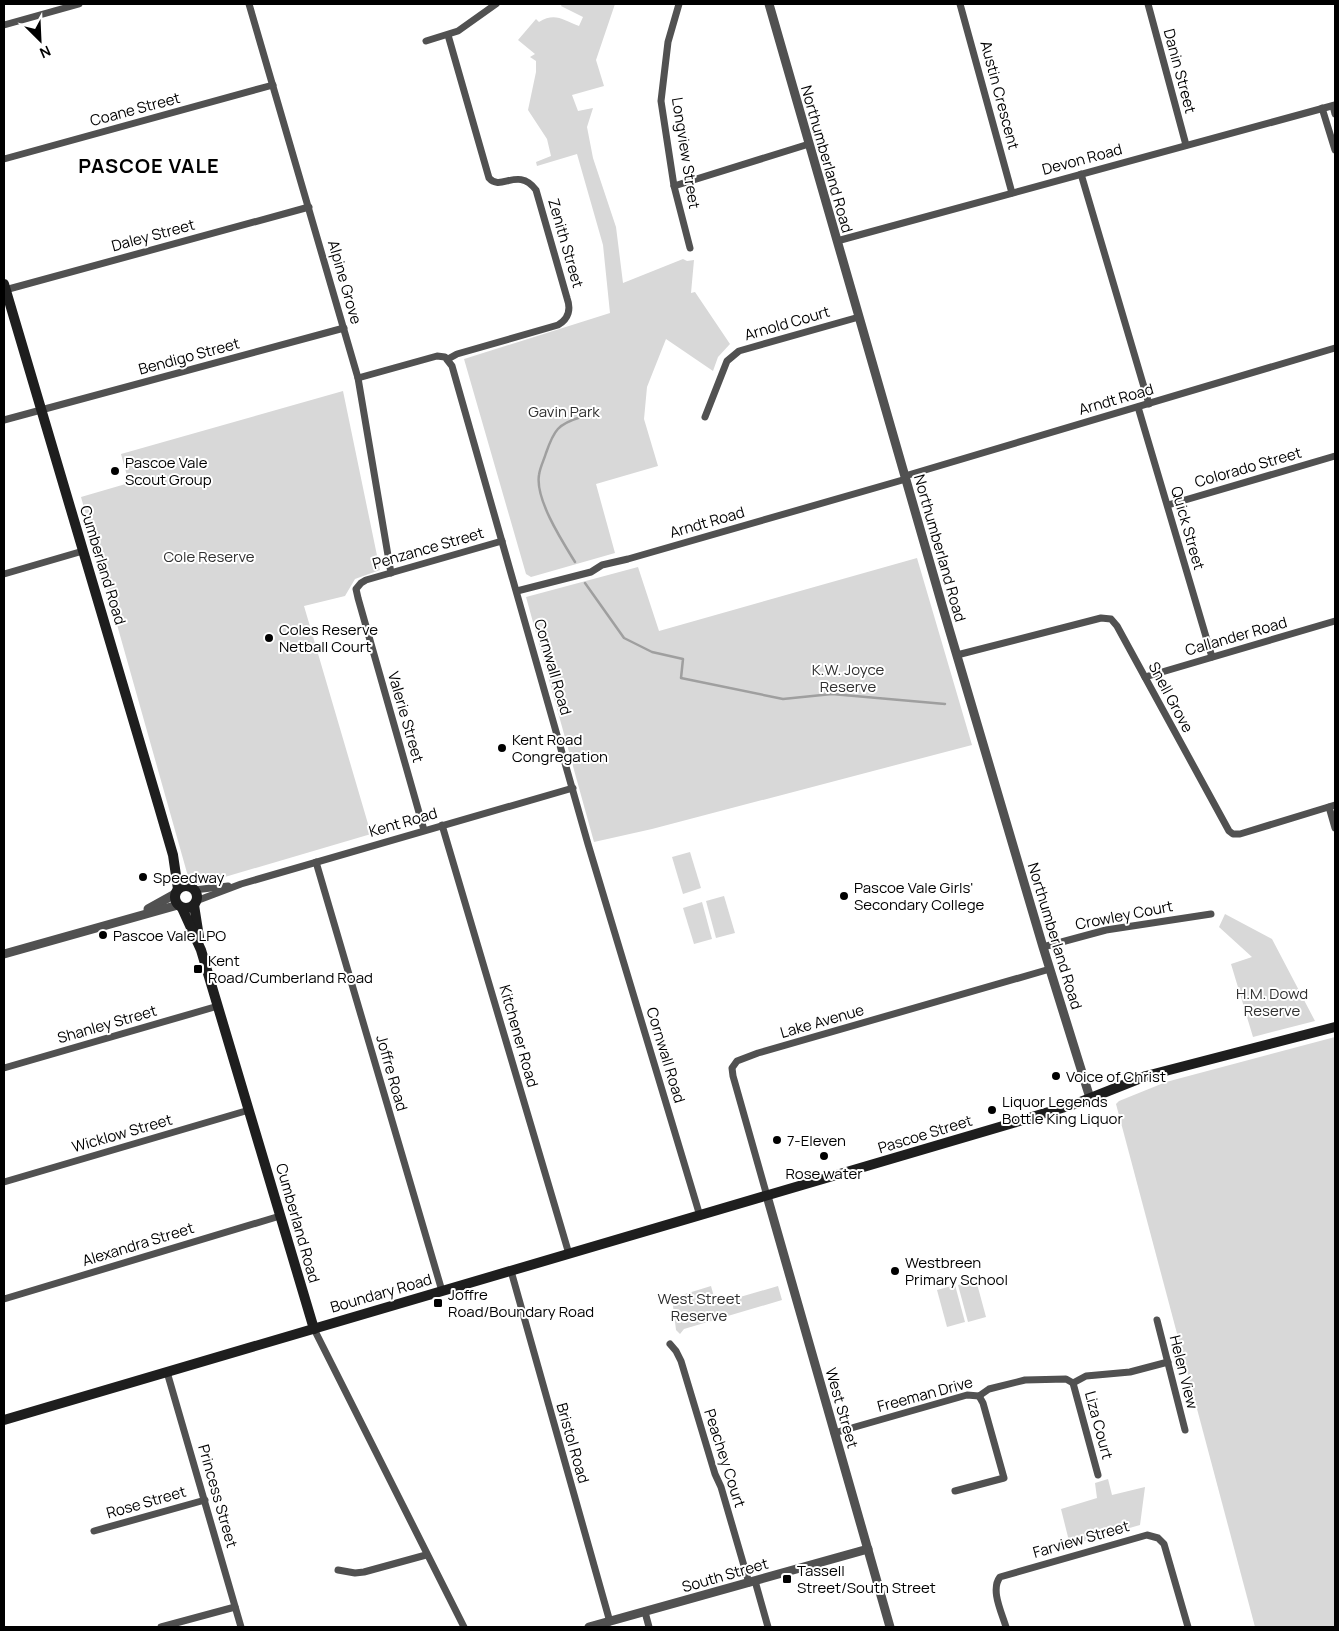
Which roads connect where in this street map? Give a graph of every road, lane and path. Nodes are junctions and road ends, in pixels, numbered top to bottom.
1 (79, 4) edge
2 (249, 4) edge
3 (496, 4) edge
4 (679, 4) edge
5 (769, 4) edge
6 (960, 4) edge
7 (1148, 4) edge
8 (4, 25) edge
9 (448, 35) junction
10 (426, 40) dead end
11 (273, 85) junction
12 (1334, 105) edge
13 (1322, 108) junction
14 (1335, 114) edge
15 (808, 144) junction
16 (1186, 145) junction
17 (1335, 150) edge
18 (4, 159) edge
19 (1081, 174) junction
20 (674, 186) junction
21 (1012, 193) junction
22 (308, 206) junction
23 (837, 241) junction
24 (690, 248) dead end
25 (5, 287) edge
26 (858, 317) junction
27 (344, 328) junction
28 (1335, 348) edge
29 (448, 359) junction
30 (358, 378) junction
31 (1148, 404) junction
32 (1138, 407) junction
33 (41, 410) junction
34 (706, 417) dead end
35 (4, 420) edge
36 (1335, 456) edge
37 (905, 478) junction
38 (1168, 505) junction
39 (502, 541) junction
40 (83, 551) junction
41 (391, 573) junction
42 (4, 574) edge
43 (361, 583) joint
44 (517, 591) junction
45 (1335, 621) edge
46 (957, 655) junction
47 (1212, 657) junction
48 (1145, 677) junction
49 (573, 788) junction
50 (1332, 806) edge
51 (442, 825) junction
52 (1335, 828) edge
53 (424, 830) junction
54 (316, 862) junction
55 (241, 884) junction
56 (184, 890) junction
57 (195, 903) junction
58 (180, 907) junction
59 (1211, 914) dead end
60 (132, 917) junction
61 (1043, 947) junction
62 (201, 950) junction
63 (4, 954) edge
64 (1050, 969) junction
65 (218, 1006) junction
66 (1335, 1027) edge
67 (4, 1068) edge
68 (1090, 1098) junction
69 (249, 1110) junction
70 (4, 1182) edge
71 (768, 1196) junction
72 (280, 1216) junction
73 (700, 1216) junction
74 (569, 1254) junction
75 (511, 1272) junction
76 (442, 1291) junction
77 (4, 1299) edge
78 (1158, 1320) dead end
79 (314, 1329) junction
80 (670, 1344) dead end
81 (1168, 1362) junction
82 (167, 1372) junction
83 (1073, 1383) junction
84 (979, 1396) junction
85 (4, 1420) edge
86 (1185, 1430) dead end
87 (834, 1433) junction
88 (1098, 1475) dead end
89 (955, 1491) dead end
90 (205, 1500) junction
91 (94, 1531) dead end
92 (868, 1549) junction
93 (426, 1555) junction
94 (338, 1570) dead end
95 (752, 1582) junction
96 (235, 1607) junction
97 (644, 1612) junction
98 (610, 1622) junction
99 (161, 1627) edge
100 (241, 1627) edge
101 (464, 1627) edge
102 (589, 1627) edge
103 (649, 1627) edge
104 (768, 1627) edge
105 (890, 1627) edge
106 (1006, 1627) edge
107 (1188, 1627) edge

1 - 8 street
2 - 11 street, Alpine Grove
3 - 9 street
4 - 20 street, Longview Street
5 - 15 street, Northumberland Road
6 - 21 street, Austin Crescent
7 - 16 street, Danin Street
9 - 10 street
9 - 29 street, Zenith Street
11 - 18 street, Coane Street
11 - 22 street, Alpine Grove
12 - 13 street, Devon Road
12 - 14 street
13 - 16 street, Devon Road
13 - 17 street
15 - 20 street
15 - 23 street, Northumberland Road
16 - 19 street, Devon Road
19 - 21 street, Devon Road
19 - 31 street
20 - 24 street, Longview Street
21 - 23 street, Devon Road
22 - 25 street, Daley Street
22 - 27 street, Alpine Grove
23 - 26 street, Northumberland Road
25 - 33 main road, Cumberland Road
26 - 34 street, Arnold Court
26 - 37 street, Northumberland Road
27 - 30 street, Alpine Grove
27 - 33 street, Bendigo Street
28 - 31 street, Arndt Road
29 - 30 street
29 - 39 street, Cornwall Road
30 - 41 street, Alpine Grove
31 - 32 street, Arndt Road
32 - 37 street, Arndt Road
32 - 38 street, Quick Street
33 - 35 street, Bendigo Street
33 - 40 main road, Cumberland Road
36 - 38 street, Colorado Street
37 - 44 street, Arndt Road
37 - 46 street, Northumberland Road
38 - 47 street, Quick Street
39 - 41 street, Penzance Street
39 - 44 street, Cornwall Road
40 - 42 street
40 - 56 main road, Cumberland Road
41 - 43 street, Penzance Street
43 - 53 street, Valerie Street
44 - 49 street, Cornwall Road
45 - 47 street, Callander Road
46 - 48 street, Snell Grove
46 - 61 street, Northumberland Road
47 - 48 street, Callander Road
48 - 50 street, Snell Grove
49 - 51 street, Kent Road
49 - 73 street, Cornwall Road
50 - 52 street
51 - 53 street, Kent Road
51 - 74 street, Kitchener Road
53 - 54 street, Kent Road
54 - 55 street, Kent Road
54 - 76 street, Joffre Road
55 - 56 street, Kent Road
55 - 57 street, Kent Road
56 - 57 main road
56 - 58 main road
56 - 60 street, Kent Road
57 - 58 main road
57 - 62 main road, Cumberland Road
58 - 60 street, Kent Road
58 - 62 main road, Cumberland Road
59 - 61 street, Crowley Court
60 - 63 street, Kent Road
61 - 64 street, Northumberland Road
62 - 65 main road, Cumberland Road
64 - 68 street, Northumberland Road
64 - 71 street, Lake Avenue
65 - 67 street, Shanley Street
65 - 69 main road, Cumberland Road
66 - 68 main road, Pascoe Street
68 - 71 main road, Pascoe Street
69 - 70 street, Wicklow Street
69 - 72 main road, Cumberland Road
71 - 73 main road, Boundary Road
71 - 87 street, West Street
72 - 77 street, Alexandra Street
72 - 79 main road, Cumberland Road
73 - 74 main road, Boundary Road
74 - 75 main road, Boundary Road
75 - 76 main road, Boundary Road
75 - 98 street, Bristol Road
76 - 79 main road, Boundary Road
78 - 81 street, Helen View
79 - 82 main road, Boundary Road
79 - 93 street, Cumberland Road
80 - 95 street, Peachey Court
81 - 83 street, Freeman Drive
81 - 86 street, Helen View
82 - 85 main road, Boundary Road
82 - 90 street, Princess Street
83 - 84 street, Freeman Drive
83 - 88 street, Liza Court
84 - 87 street, Freeman Drive
84 - 89 street
87 - 92 street, West Street
90 - 91 street, Rose Street
90 - 96 street, Princess Street
92 - 95 street, South Street
92 - 105 street, West Street
93 - 94 street
93 - 101 street, Cumberland Road
95 - 97 street, South Street
95 - 104 street, Peachey Court
96 - 99 street
96 - 100 street, Princess Street
97 - 98 street, South Street
97 - 103 street
98 - 102 street, South Street
106 - 107 street, Farview Street

